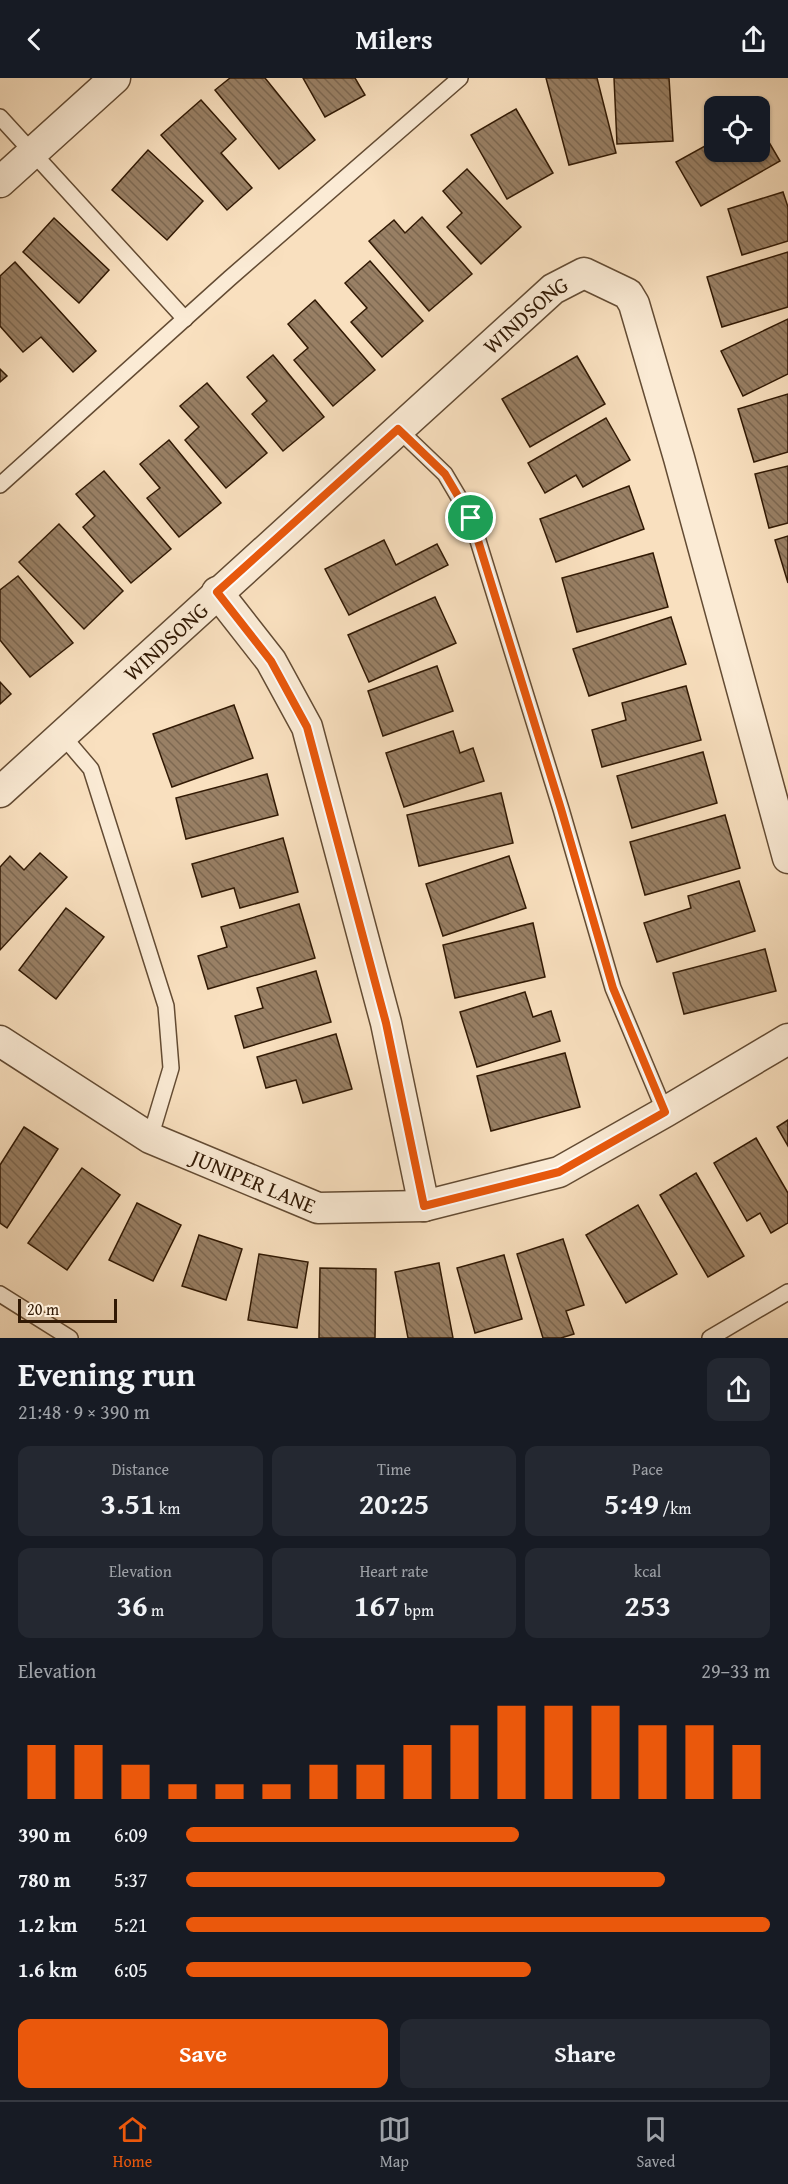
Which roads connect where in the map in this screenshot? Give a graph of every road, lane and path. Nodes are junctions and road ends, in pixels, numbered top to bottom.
1 (115, 78) edge
2 (459, 78) edge
3 (0, 117) edge
4 (32, 152) junction
5 (0, 182) edge
6 (185, 319) junction
7 (398, 429) junction
8 (0, 485) edge
9 (217, 592) junction
10 (62, 735) junction
11 (0, 792) edge
12 (788, 858) edge
13 (788, 1039) edge
14 (0, 1041) edge
15 (665, 1112) junction
16 (150, 1138) junction
17 (424, 1206) junction
18 (788, 1292) edge
19 (0, 1294) edge
20 (70, 1338) edge
21 (710, 1338) edge

1 - 4 street
2 - 6 lane
3 - 4 lane
4 - 5 street
4 - 6 lane
6 - 8 lane
7 - 9 street, WINDSONG
7 - 12 street, WINDSONG
7 - 15 lane
9 - 10 street, WINDSONG
9 - 17 street
10 - 11 street, WINDSONG
10 - 16 lane
13 - 15 street, JUNIPER LANE
14 - 16 street, JUNIPER LANE
15 - 17 street, JUNIPER LANE
16 - 17 street, JUNIPER LANE
18 - 21 lane
19 - 20 lane

